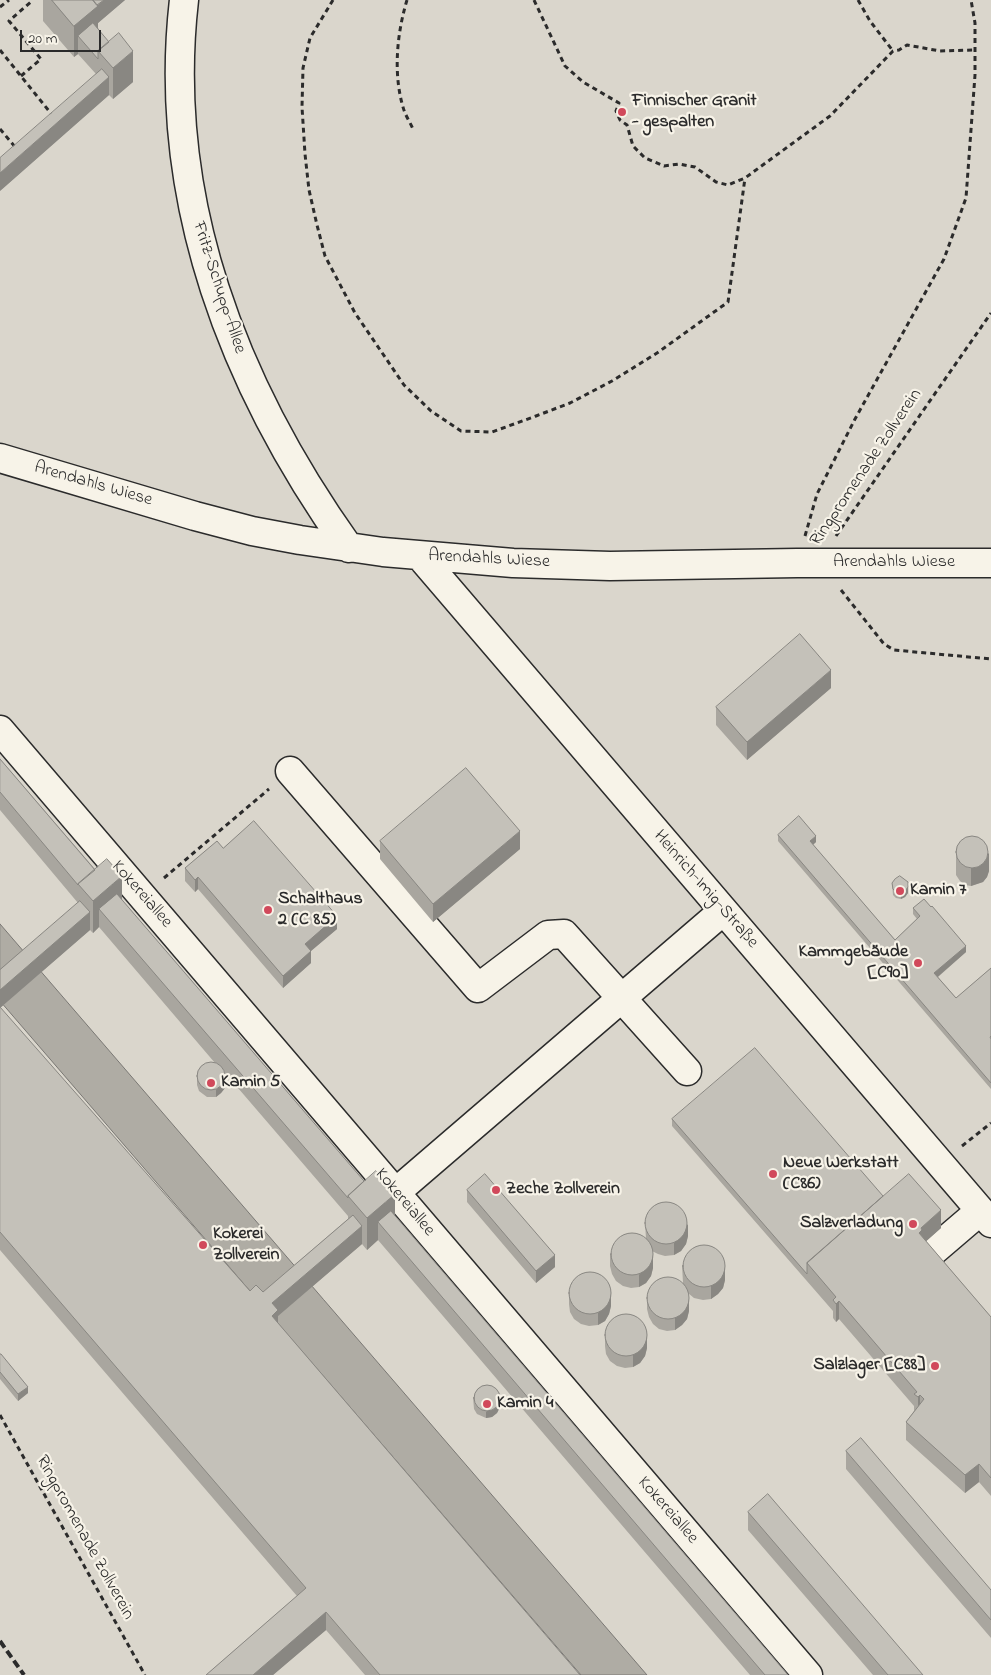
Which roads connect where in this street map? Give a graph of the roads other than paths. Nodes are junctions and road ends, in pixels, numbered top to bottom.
1 (184, 0) edge
2 (0, 458) edge
3 (349, 548) junction
4 (420, 556) junction
5 (991, 563) edge
6 (0, 730) edge
7 (290, 771) road end
8 (724, 911) junction
9 (622, 998) junction
10 (687, 1071) dead end
11 (396, 1193) junction
12 (986, 1217) edge
13 (925, 1258) edge
14 (808, 1675) edge

1 - 3 street, Fritz-Schupp-Allee
2 - 3 street, Arendahls Wiese
3 - 4 street, Arendahls Wiese
4 - 5 street, Arendahls Wiese
4 - 8 street, Heinrich-Imig-Straße
6 - 11 street, Kokereiallee
7 - 9 street
8 - 9 street
8 - 12 street, Heinrich-Imig-Straße
9 - 10 street
9 - 11 street
11 - 14 street, Kokereiallee
12 - 13 street

